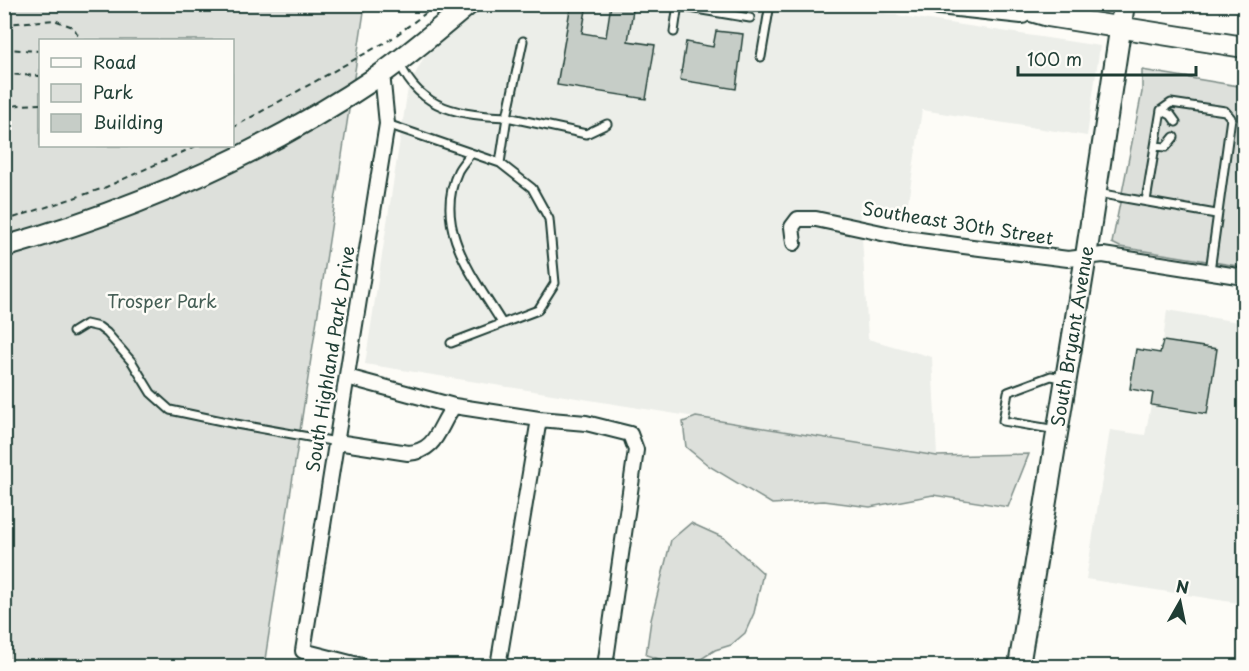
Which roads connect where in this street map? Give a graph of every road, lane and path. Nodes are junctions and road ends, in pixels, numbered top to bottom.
1 (438, 4) edge
2 (469, 4) edge
3 (771, 4) edge
4 (939, 4) edge
5 (1007, 4) edge
6 (1124, 4) edge
7 (678, 5) edge
8 (1048, 16) junction
9 (750, 18) dead end
10 (4, 24) edge
11 (1120, 28) junction
12 (674, 32) dead end
13 (76, 39) edge
14 (524, 41) dead end
15 (1245, 47) edge
16 (4, 49) edge
17 (39, 51) edge
18 (762, 57) dead end
19 (398, 60) junction
20 (382, 73) junction
21 (4, 74) edge
22 (39, 76) edge
23 (39, 104) edge
24 (4, 106) edge
25 (1161, 110) junction
26 (507, 117) junction
27 (1176, 122) dead end
28 (387, 124) junction
29 (607, 124) dead end
30 (234, 127) edge
31 (1174, 137) dead end
32 (1155, 146) junction
33 (194, 147) edge
34 (471, 153) junction
35 (500, 163) junction
36 (1095, 192) junction
37 (1146, 201) junction
38 (1216, 214) junction
39 (4, 221) edge
40 (794, 243) dead end
41 (4, 247) edge
42 (1086, 256) junction
43 (1210, 271) junction
44 (1245, 277) edge
45 (502, 323) junction
46 (73, 332) dead end
47 (451, 343) dead end
48 (347, 377) junction
49 (1066, 378) junction
50 (454, 406) junction
51 (539, 419) junction
52 (1057, 430) junction
53 (337, 442) junction
54 (362, 666) edge
55 (498, 666) edge
56 (605, 666) edge
57 (1019, 666) edge

1 - 30 path
2 - 19 street
3 - 18 lane
4 - 8 street
5 - 8 street
6 - 11 street, South Bryant Avenue
7 - 9 lane
7 - 12 lane
8 - 11 street
10 - 13 path
11 - 15 street
11 - 36 street, South Bryant Avenue
14 - 26 lane
16 - 17 path
19 - 20 street
19 - 26 lane
20 - 28 street, South Highland Park Drive
20 - 41 street
21 - 22 path
23 - 24 path
25 - 27 lane
25 - 32 lane
25 - 38 lane
26 - 29 lane
26 - 35 lane
28 - 34 lane
28 - 48 street, South Highland Park Drive
31 - 32 lane
32 - 37 lane
33 - 39 path
34 - 35 lane
34 - 45 lane
35 - 45 lane
36 - 37 lane
36 - 42 street, South Bryant Avenue
37 - 38 lane
38 - 43 lane
40 - 42 street, Southeast 30th Street
42 - 43 street, Southeast 30th Street
42 - 49 street, South Bryant Avenue
43 - 44 street, Southeast 30th Street
45 - 47 lane
46 - 53 lane
48 - 50 street
48 - 53 street, South Highland Park Drive
49 - 52 street, South Bryant Avenue
49 - 52 lane
50 - 51 street
50 - 53 street
51 - 55 street
51 - 56 street
52 - 57 street, South Bryant Avenue
53 - 54 street, South Highland Park Drive

